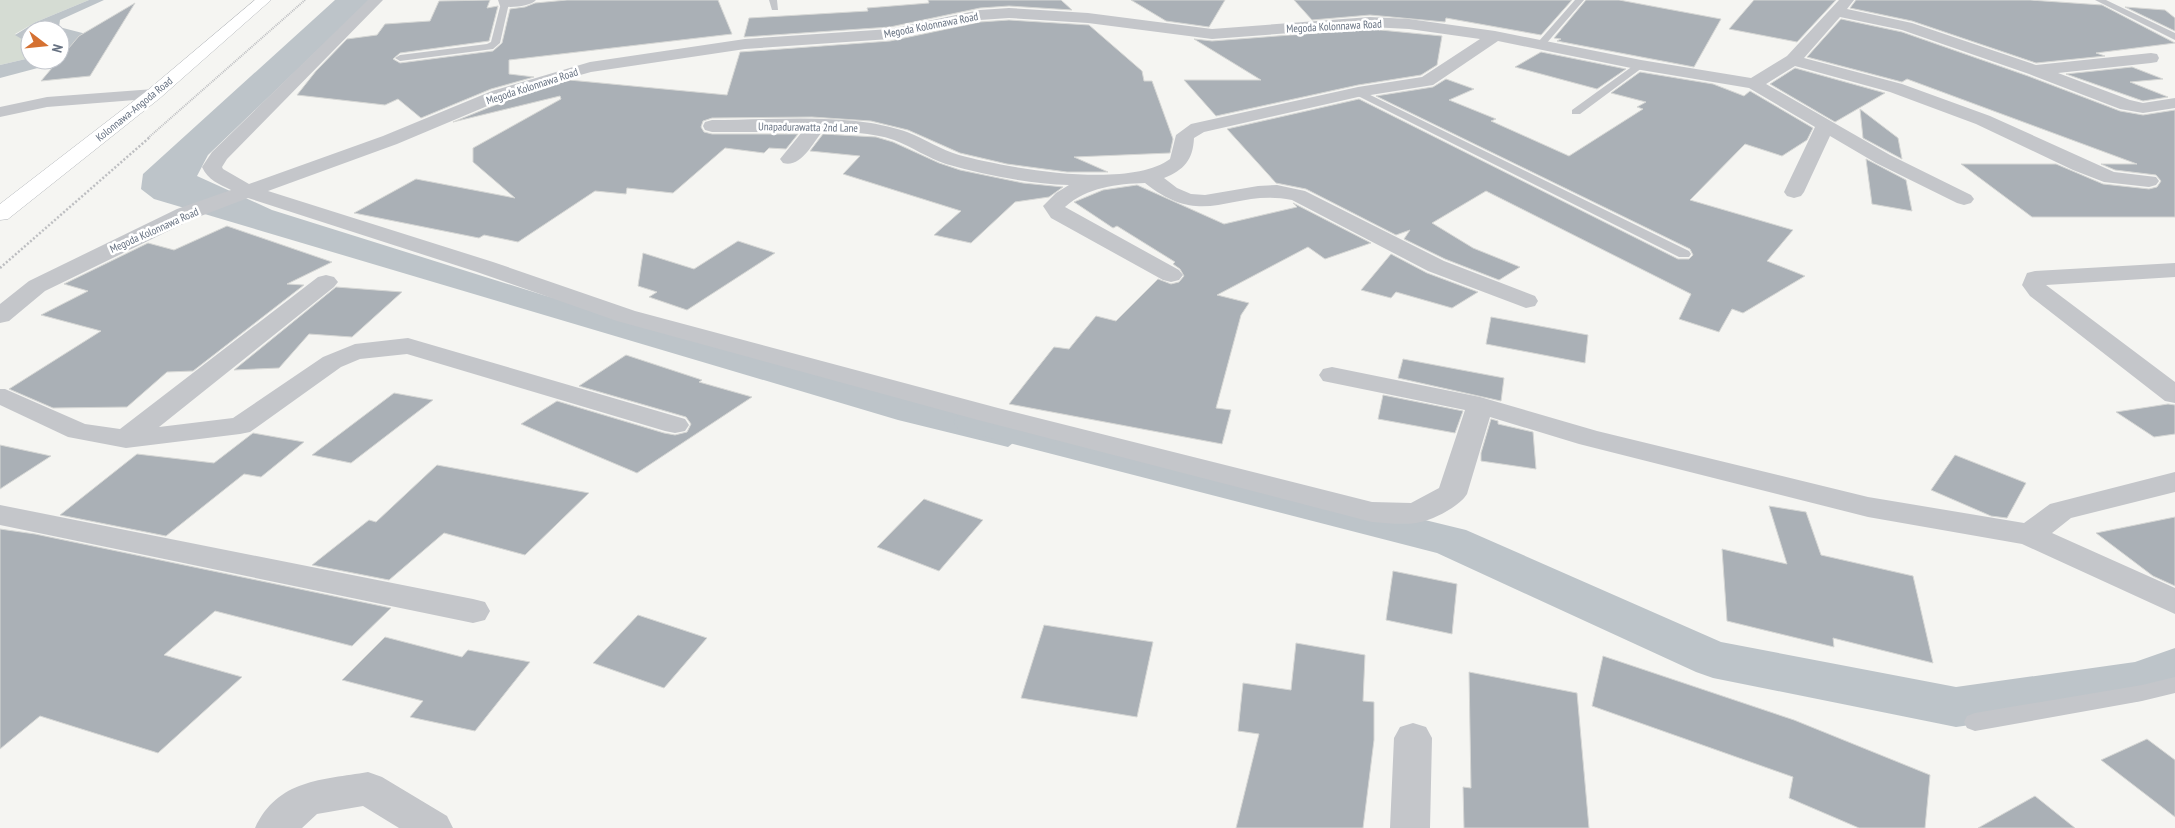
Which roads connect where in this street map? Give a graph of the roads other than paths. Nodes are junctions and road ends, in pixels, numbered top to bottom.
1 (264, 0) edge
2 (376, 0) edge
3 (529, 0) edge
4 (1580, 0) edge
5 (2099, 0) edge
6 (505, 1) edge
7 (1841, 5) edge
8 (1495, 36) junction
9 (2175, 37) edge
10 (1542, 43) junction
11 (400, 58) dead end
12 (2150, 58) dead end
13 (1793, 60) junction
14 (1641, 65) junction
15 (2035, 70) junction
16 (1754, 84) junction
17 (1358, 92) junction
18 (154, 94) junction
19 (2175, 104) edge
20 (0, 112) edge
21 (1576, 112) dead end
22 (1826, 124) junction
23 (712, 126) dead end
24 (816, 127) junction
25 (790, 159) dead end
26 (1150, 177) junction
27 (1106, 181) junction
28 (2149, 181) dead end
29 (246, 191) junction
30 (1794, 192) dead end
31 (1964, 199) dead end
32 (0, 214) edge
33 (1684, 254) dead end
34 (2175, 270) edge
35 (1171, 275) dead end
36 (326, 282) dead end
37 (1526, 301) dead end
38 (0, 316) edge
39 (1332, 375) dead end
40 (2175, 395) edge
41 (0, 397) edge
42 (1480, 405) junction
43 (675, 425) dead end
44 (126, 439) junction
45 (2175, 482) edge
46 (0, 515) edge
47 (2029, 535) junction
48 (2173, 601) edge
49 (473, 611) dead end
50 (2175, 685) edge
51 (1975, 722) dead end
52 (1413, 738) dead end
53 (275, 828) edge
54 (433, 828) edge
55 (1410, 828) edge

1 - 18 main road, Kolonnawa-Angoda Road
2 - 29 street
3 - 6 street
4 - 10 lane
5 - 9 lane
6 - 11 lane
7 - 13 street
7 - 15 street
8 - 10 street, Megoda Kolonnawa Road
8 - 17 street
8 - 29 street, Megoda Kolonnawa Road
10 - 14 street, Megoda Kolonnawa Road
12 - 15 street
13 - 16 street
13 - 28 street
14 - 16 street, Megoda Kolonnawa Road
14 - 21 lane
15 - 19 street
16 - 22 street, Megoda Kolonnawa Road
17 - 26 street
17 - 33 lane
18 - 20 street
18 - 32 main road, Kolonnawa-Angoda Road
22 - 30 street
22 - 31 street, Megoda Kolonnawa Road
23 - 24 street, Unapadurawatta 2nd Lane
24 - 25 street
24 - 27 street, Unapadurawatta 2nd Lane
26 - 27 street
26 - 37 street
27 - 35 street
29 - 38 street, Megoda Kolonnawa Road
29 - 42 street
34 - 40 street
36 - 44 street
39 - 42 street
41 - 44 street
42 - 47 street
43 - 44 street
45 - 47 street
46 - 49 street
47 - 48 street
50 - 51 lane
52 - 55 street
53 - 54 street

